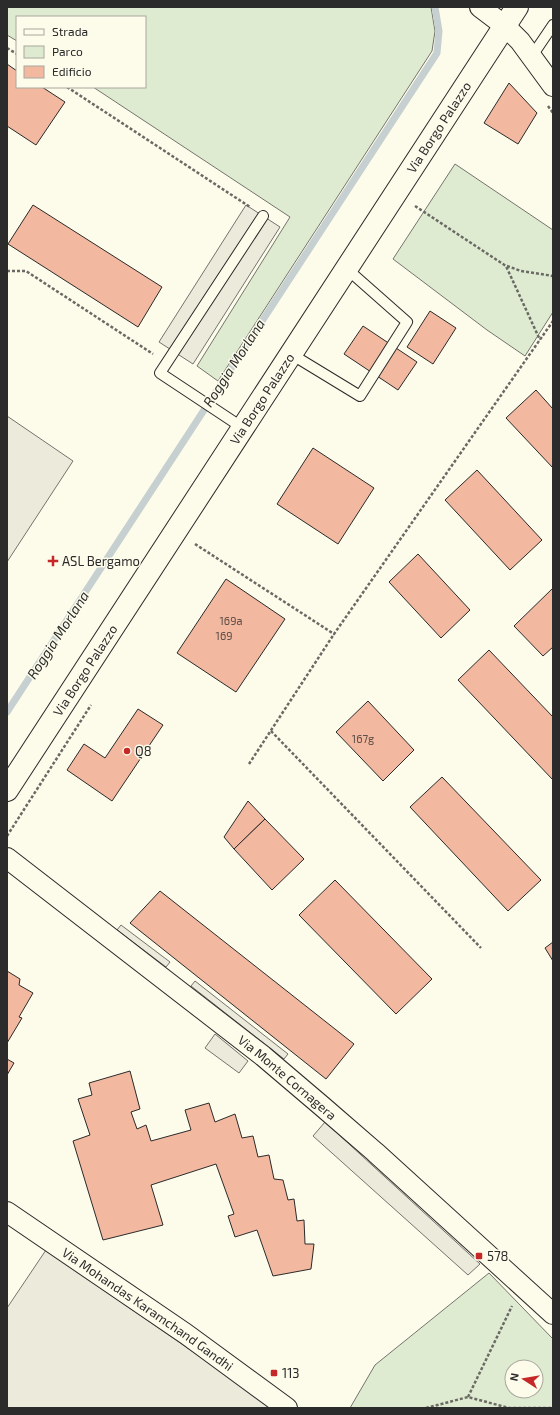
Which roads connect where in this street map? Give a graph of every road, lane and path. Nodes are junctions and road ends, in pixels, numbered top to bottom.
1 (480, 7) edge
2 (517, 7) edge
3 (553, 25) edge
4 (505, 26) junction
5 (7, 48) edge
6 (16, 53) edge
7 (532, 56) junction
8 (553, 86) edge
9 (68, 88) edge
10 (396, 193) junction
11 (263, 216) joint
12 (506, 266) junction
13 (347, 269) junction
14 (7, 272) edge
15 (553, 276) edge
16 (553, 321) edge
17 (540, 340) junction
18 (291, 354) junction
19 (167, 363) junction
20 (236, 423) junction
21 (195, 544) dead end
22 (334, 634) junction
23 (271, 731) junction
24 (249, 764) dead end
25 (7, 790) edge
26 (7, 858) edge
27 (481, 948) dead end
28 (7, 1212) edge
29 (522, 1285) junction
30 (553, 1314) edge
31 (468, 1397) junction
32 (287, 1408) edge
33 (426, 1408) edge
34 (553, 1408) edge

1 - 4 street
2 - 4 main road, Via Borgo Palazzo
3 - 7 lane
4 - 7 street
4 - 10 main road, Via Borgo Palazzo
5 - 6 path
7 - 8 street
9 - 11 path
10 - 12 path
10 - 13 main road, Via Borgo Palazzo
11 - 19 lane
12 - 15 path
12 - 17 path
13 - 18 main road, Via Borgo Palazzo
13 - 18 lane
14 - 19 path
16 - 17 path
17 - 22 path
18 - 20 main road, Via Borgo Palazzo
19 - 20 lane
20 - 25 main road, Via Borgo Palazzo
21 - 22 path
22 - 23 path
23 - 24 path
23 - 27 path
26 - 29 street, Via Monte Cornagera
28 - 32 street, Via Mohandas Karamchand Gandhi
29 - 30 street, Via Monte Cornagera
29 - 31 path
31 - 33 path
31 - 34 path

